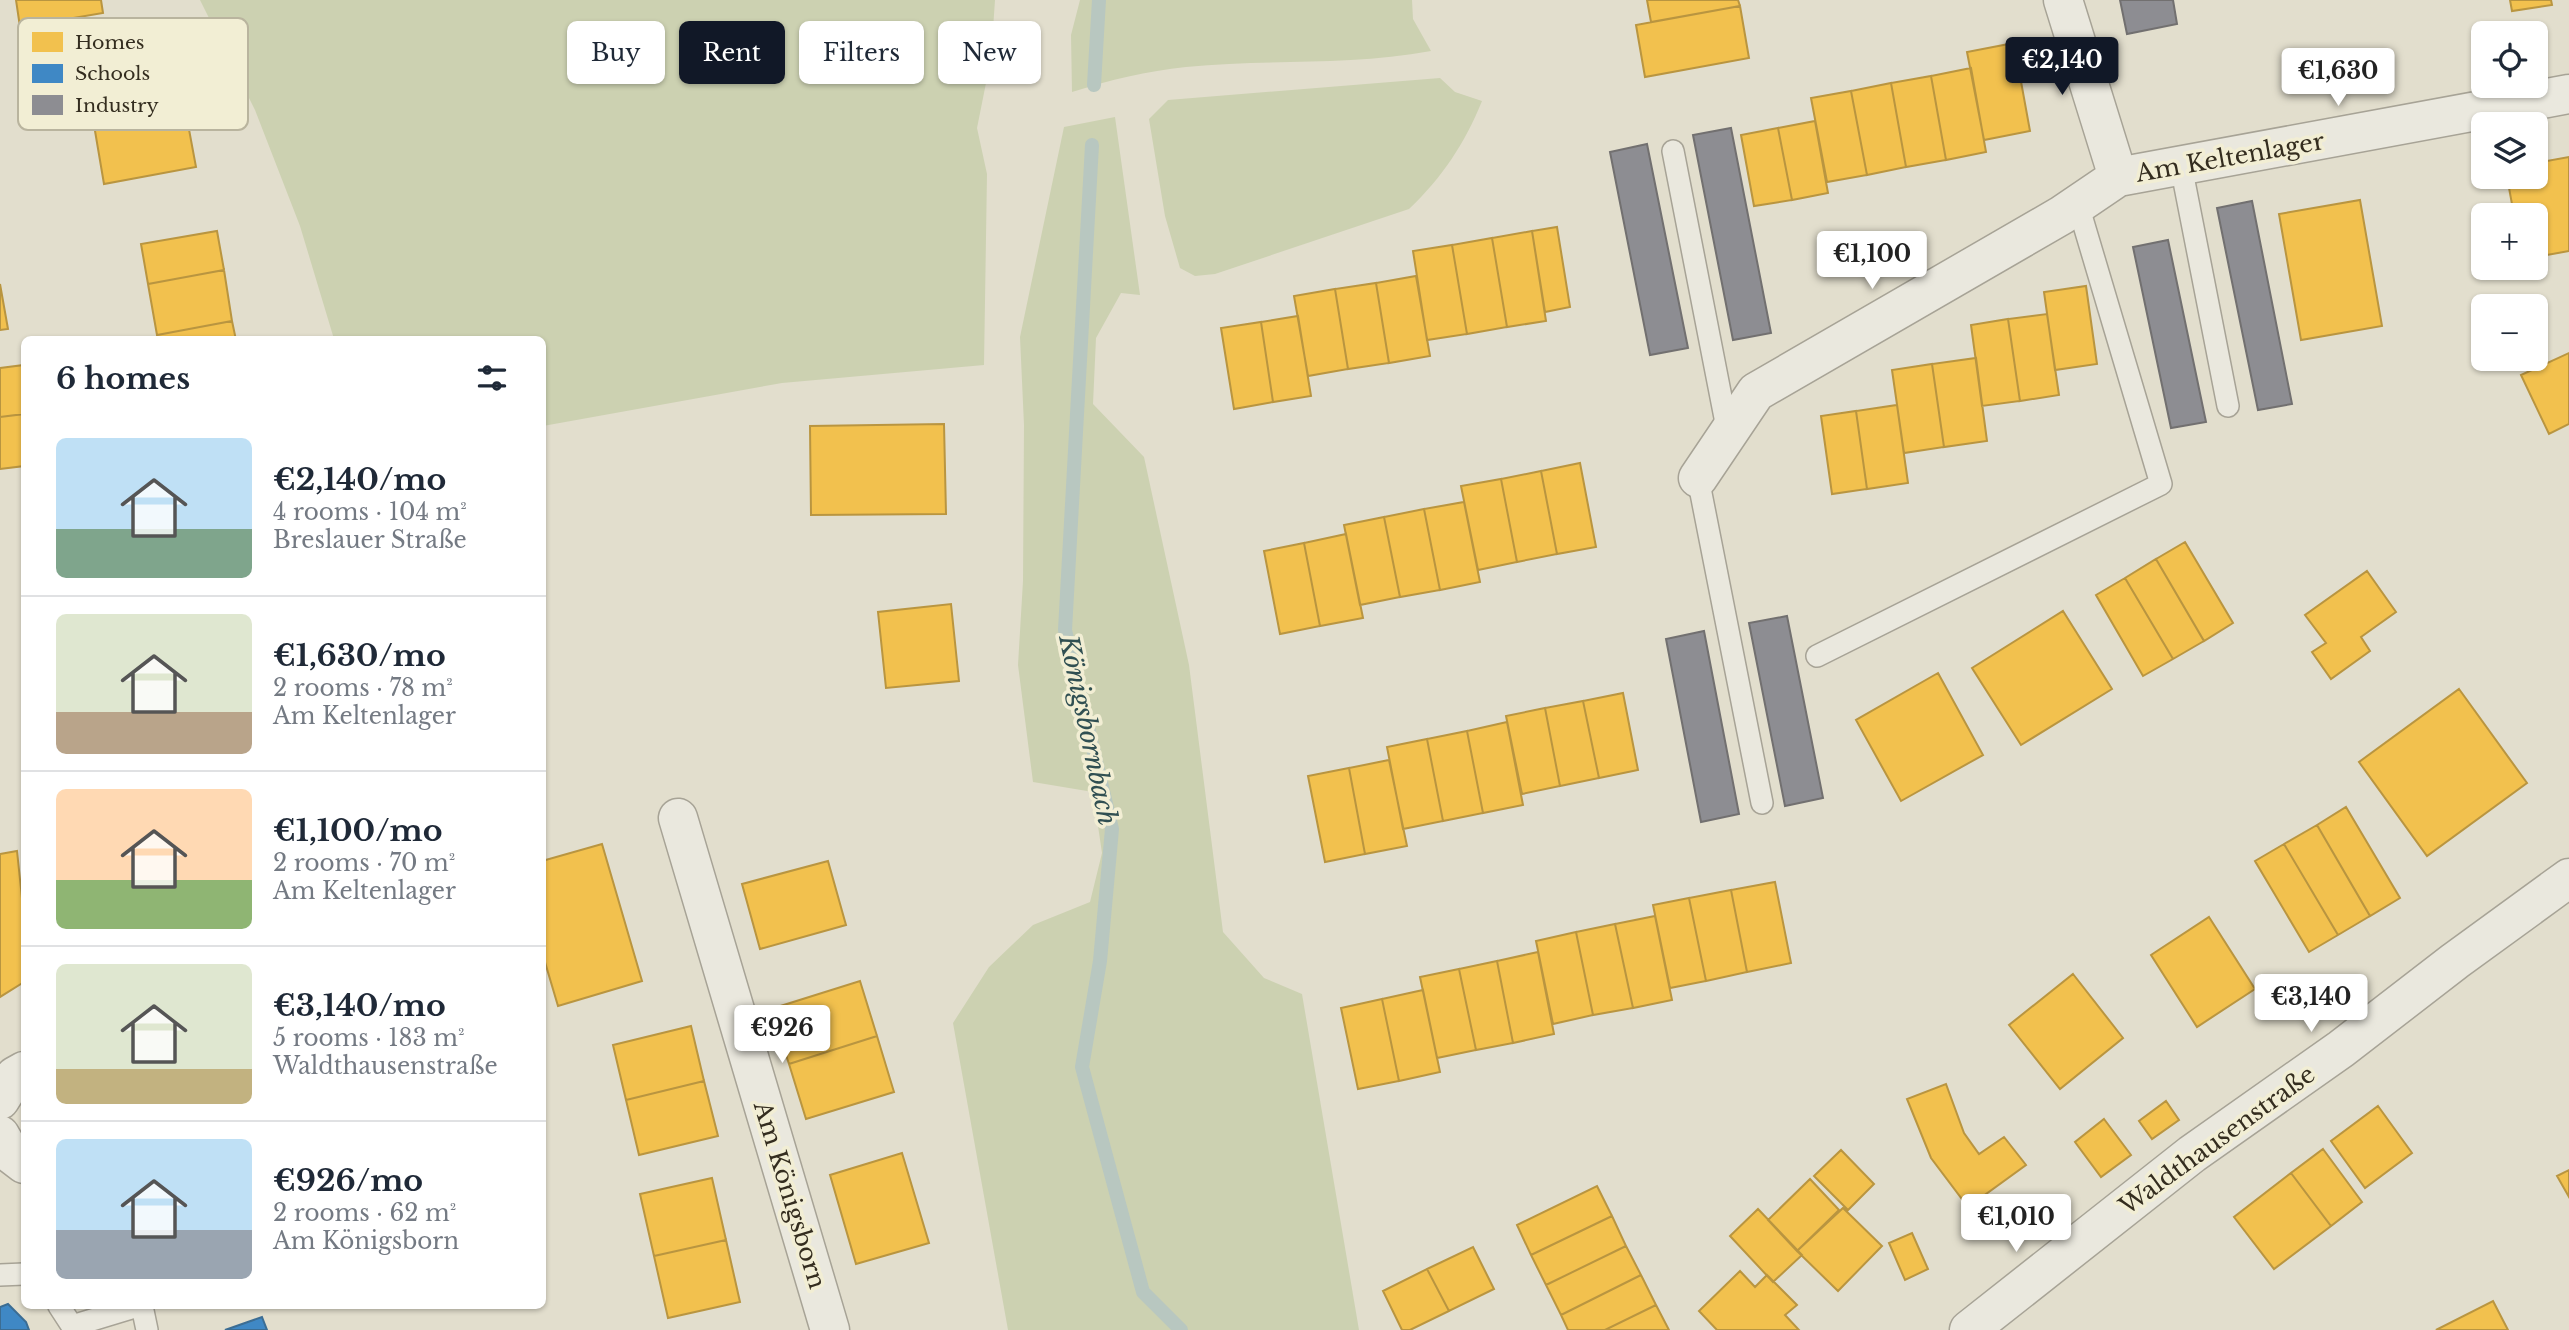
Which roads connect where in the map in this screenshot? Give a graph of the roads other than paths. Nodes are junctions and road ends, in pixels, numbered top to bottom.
1 (2063, 0) edge
2 (2569, 94) edge
3 (1673, 151) dead end
4 (2181, 166) junction
5 (2118, 177) junction
6 (2078, 205) junction
7 (2228, 406) dead end
8 (1728, 433) junction
9 (1698, 478) joint
10 (1818, 656) dead end
11 (1762, 803) dead end
12 (678, 818) dead end
13 (2569, 878) edge
14 (21, 1073) edge
15 (0, 1100) edge
16 (21, 1274) edge
17 (0, 1275) edge
18 (61, 1309) edge
19 (129, 1309) edge
20 (141, 1309) edge
21 (1980, 1326) edge
22 (147, 1330) edge
23 (830, 1330) edge

1 - 5 street
2 - 4 street, Am Keltenlager
3 - 8 lane
4 - 5 street, Am Keltenlager
4 - 7 lane
5 - 6 street, Am Keltenlager
6 - 8 street, Am Keltenlager
6 - 10 lane
8 - 9 street, Am Keltenlager
9 - 11 lane
12 - 23 street, Am Königsborn
13 - 21 street, Waldthausenstraße
14 - 15 street
16 - 17 lane
18 - 19 lane
20 - 22 lane

